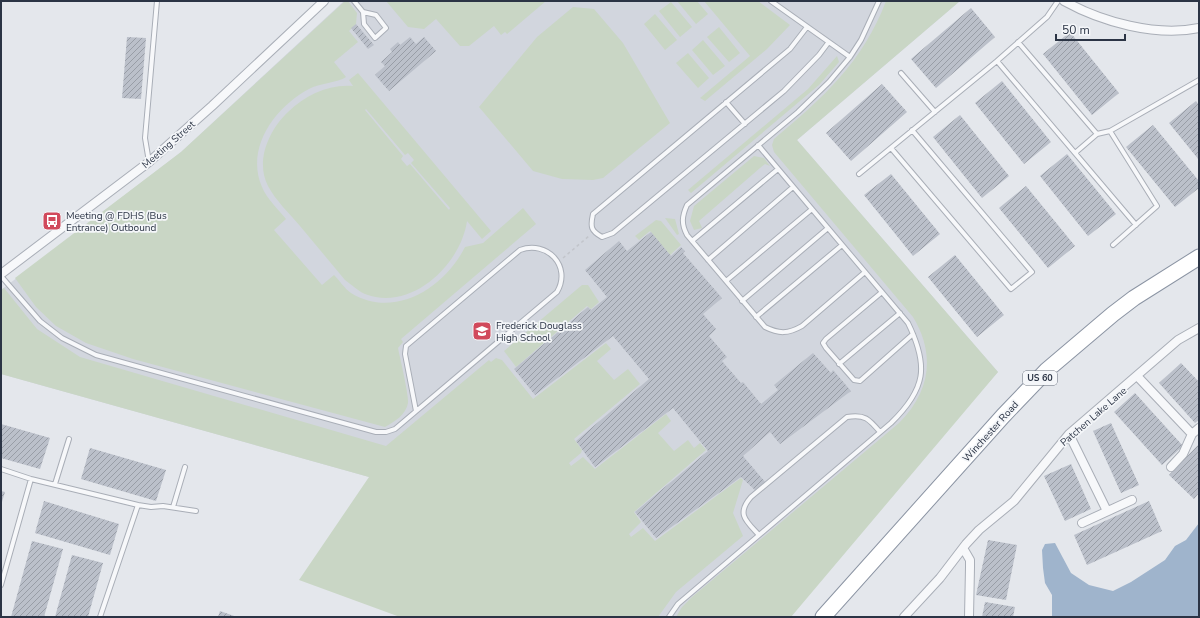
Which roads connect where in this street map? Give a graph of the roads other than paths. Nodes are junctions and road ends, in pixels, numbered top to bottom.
1 (156, 1) edge
2 (324, 1) edge
3 (354, 1) edge
4 (771, 1) edge
5 (879, 1) edge
6 (1058, 1) edge
7 (1064, 1) edge
8 (363, 12) junction
9 (807, 27) junction
10 (1199, 28) edge
11 (1018, 42) junction
12 (828, 43) junction
13 (850, 58) junction
14 (997, 61) junction
15 (901, 73) dead end
16 (1199, 80) edge
17 (726, 102) junction
18 (934, 112) junction
19 (745, 124) junction
20 (912, 130) junction
21 (1110, 131) junction
22 (1097, 134) junction
23 (758, 145) junction
24 (891, 148) junction
25 (1075, 153) junction
26 (148, 162) junction
27 (778, 169) junction
28 (859, 174) dead end
29 (793, 187) junction
30 (812, 209) junction
31 (1136, 225) junction
32 (828, 228) junction
33 (692, 241) junction
34 (842, 245) junction
35 (1113, 245) dead end
36 (1199, 257) edge
37 (708, 260) junction
38 (865, 272) junction
39 (1, 275) edge
40 (726, 281) junction
41 (882, 292) junction
42 (742, 301) junction
43 (900, 313) junction
44 (756, 317) junction
45 (1199, 328) edge
46 (914, 334) junction
47 (839, 364) junction
48 (1138, 377) junction
49 (416, 411) junction
50 (1199, 428) edge
51 (880, 432) junction
52 (1069, 434) junction
53 (1192, 434) junction
54 (69, 439) dead end
55 (185, 467) dead end
56 (1172, 467) dead end
57 (1, 469) edge
58 (31, 479) junction
59 (54, 484) junction
60 (1132, 500) dead end
61 (138, 504) junction
62 (173, 507) junction
63 (1107, 511) junction
64 (196, 512) dead end
65 (1082, 523) dead end
66 (759, 535) junction
67 (963, 548) junction
68 (1, 585) edge
69 (907, 615) edge
70 (100, 617) edge
71 (669, 617) edge
72 (823, 617) edge
73 (970, 617) edge

1 - 26 lane
2 - 26 street, Meeting Street
3 - 8 lane
4 - 9 lane
5 - 13 lane
6 - 11 lane
7 - 10 street
8 - 8 lane
9 - 12 lane
9 - 17 lane
11 - 14 lane
11 - 22 lane
12 - 13 lane
12 - 19 lane
13 - 23 lane
14 - 18 lane
14 - 25 lane
15 - 18 lane
16 - 21 lane
17 - 19 lane
17 - 19 lane
18 - 20 lane
20 - 24 lane
20 - 24 lane
21 - 22 lane
21 - 31 lane
22 - 25 lane
23 - 27 lane
23 - 33 lane
24 - 28 lane
25 - 31 lane
26 - 39 street, Meeting Street
27 - 29 lane
27 - 33 lane
29 - 30 lane
29 - 37 lane
30 - 32 lane
30 - 40 lane
31 - 35 lane
32 - 34 lane
32 - 42 lane
33 - 37 lane
34 - 38 lane
34 - 44 lane
36 - 72 highway, Winchester Road / US 60
37 - 40 lane
38 - 41 lane
38 - 44 lane
39 - 49 lane
40 - 42 lane
41 - 43 lane
41 - 47 lane
42 - 44 lane
43 - 46 lane
43 - 47 lane
45 - 48 street, Patchen Lake Lane
46 - 47 lane
46 - 51 lane
48 - 52 street, Patchen Lake Lane
48 - 53 street
49 - 49 lane
50 - 53 street
51 - 66 lane
51 - 66 lane
52 - 63 street
52 - 67 street, Patchen Lake Lane
53 - 56 street
54 - 59 lane
55 - 62 lane
57 - 58 lane
58 - 59 lane
58 - 68 lane
59 - 61 lane
60 - 63 street
61 - 62 lane
61 - 70 lane
62 - 64 lane
63 - 65 street
66 - 71 lane
67 - 69 street, Patchen Lake Lane
67 - 73 street

